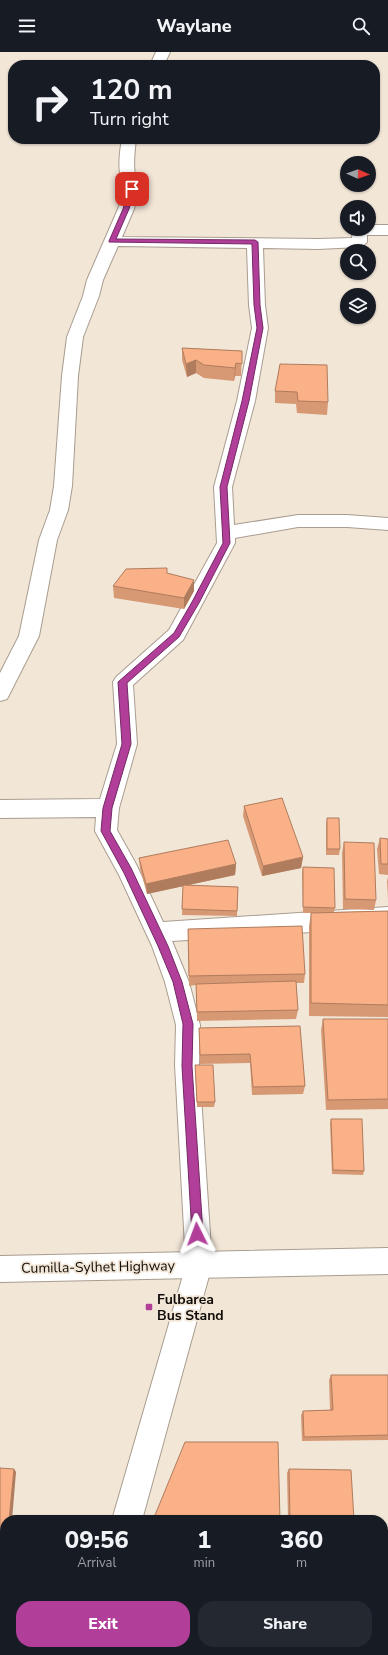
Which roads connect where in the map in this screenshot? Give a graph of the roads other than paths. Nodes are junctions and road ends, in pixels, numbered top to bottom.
1 (128, 144) edge
2 (388, 230) edge
3 (112, 241) junction
4 (255, 242) junction
5 (388, 524) edge
6 (226, 533) junction
7 (0, 693) edge
8 (108, 808) junction
9 (0, 809) edge
10 (388, 917) edge
11 (157, 932) junction
12 (388, 1261) edge
13 (199, 1265) junction
14 (0, 1269) edge
15 (128, 1515) edge

1 - 3 main road
2 - 4 main road
3 - 4 main road
3 - 7 main road
4 - 6 main road
5 - 6 main road
6 - 8 main road
8 - 9 main road
8 - 11 main road
10 - 11 main road
11 - 13 main road
12 - 13 main road, Cumilla-Sylhet Highway
13 - 14 main road, Cumilla-Sylhet Highway
13 - 15 main road

